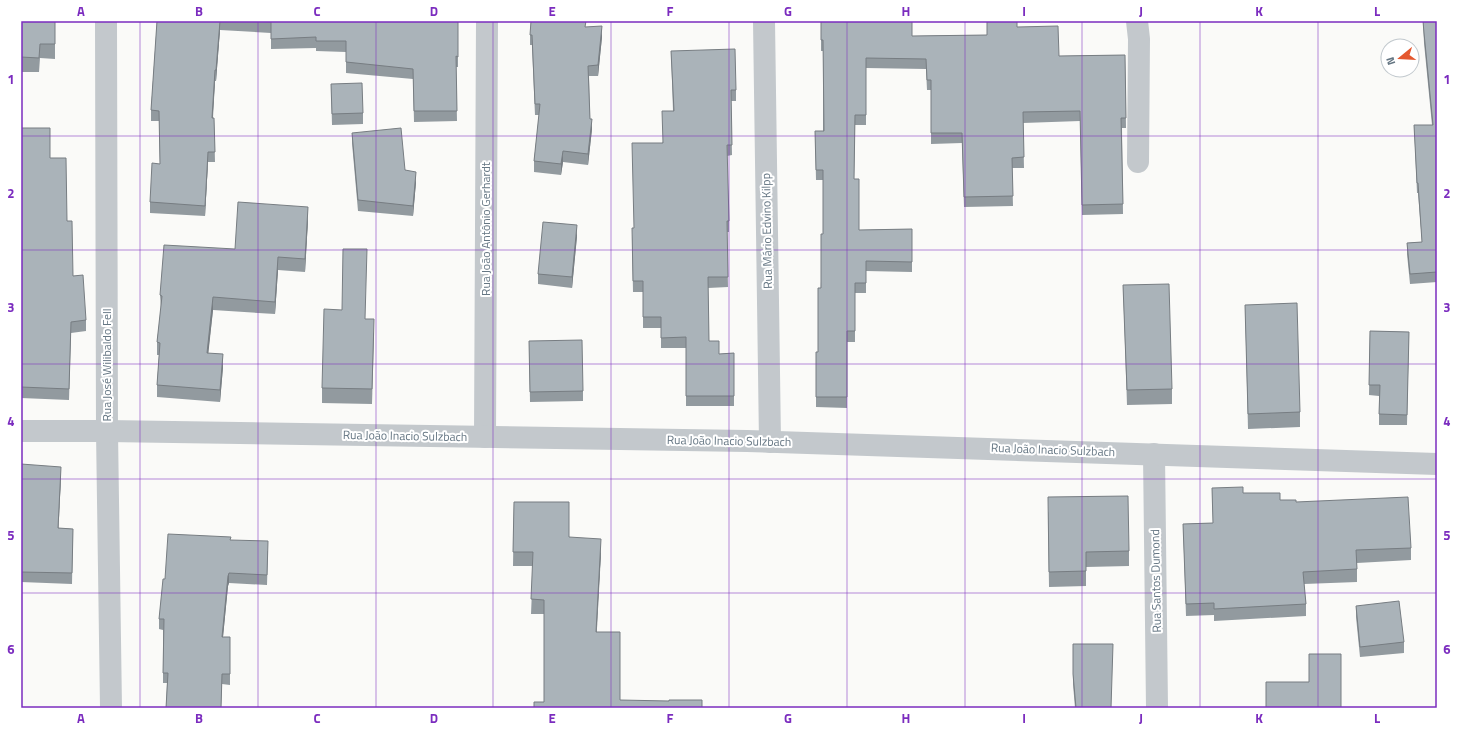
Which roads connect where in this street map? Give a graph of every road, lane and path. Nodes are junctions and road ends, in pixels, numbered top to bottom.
1 (106, 21) edge
2 (488, 21) edge
3 (764, 21) edge
4 (1137, 21) edge
5 (1138, 162) dead end
6 (21, 431) edge
7 (107, 431) junction
8 (485, 437) junction
9 (770, 442) junction
10 (1154, 454) junction
11 (1437, 464) edge
12 (111, 708) edge
13 (1157, 708) edge

1 - 7 street, Rua José Wilibaldo Fell
2 - 8 street, Rua João Antônio Gerhardt
3 - 9 street, Rua Mário Edvino Kilpp
4 - 5 street
6 - 7 street, Rua João Inacio Sulzbach
7 - 8 street, Rua João Inacio Sulzbach
7 - 12 street, Rua José Wilibaldo Fell
8 - 9 street, Rua João Inacio Sulzbach
9 - 10 street, Rua João Inacio Sulzbach
10 - 11 street, Rua João Inacio Sulzbach
10 - 13 street, Rua Santos Dumond

